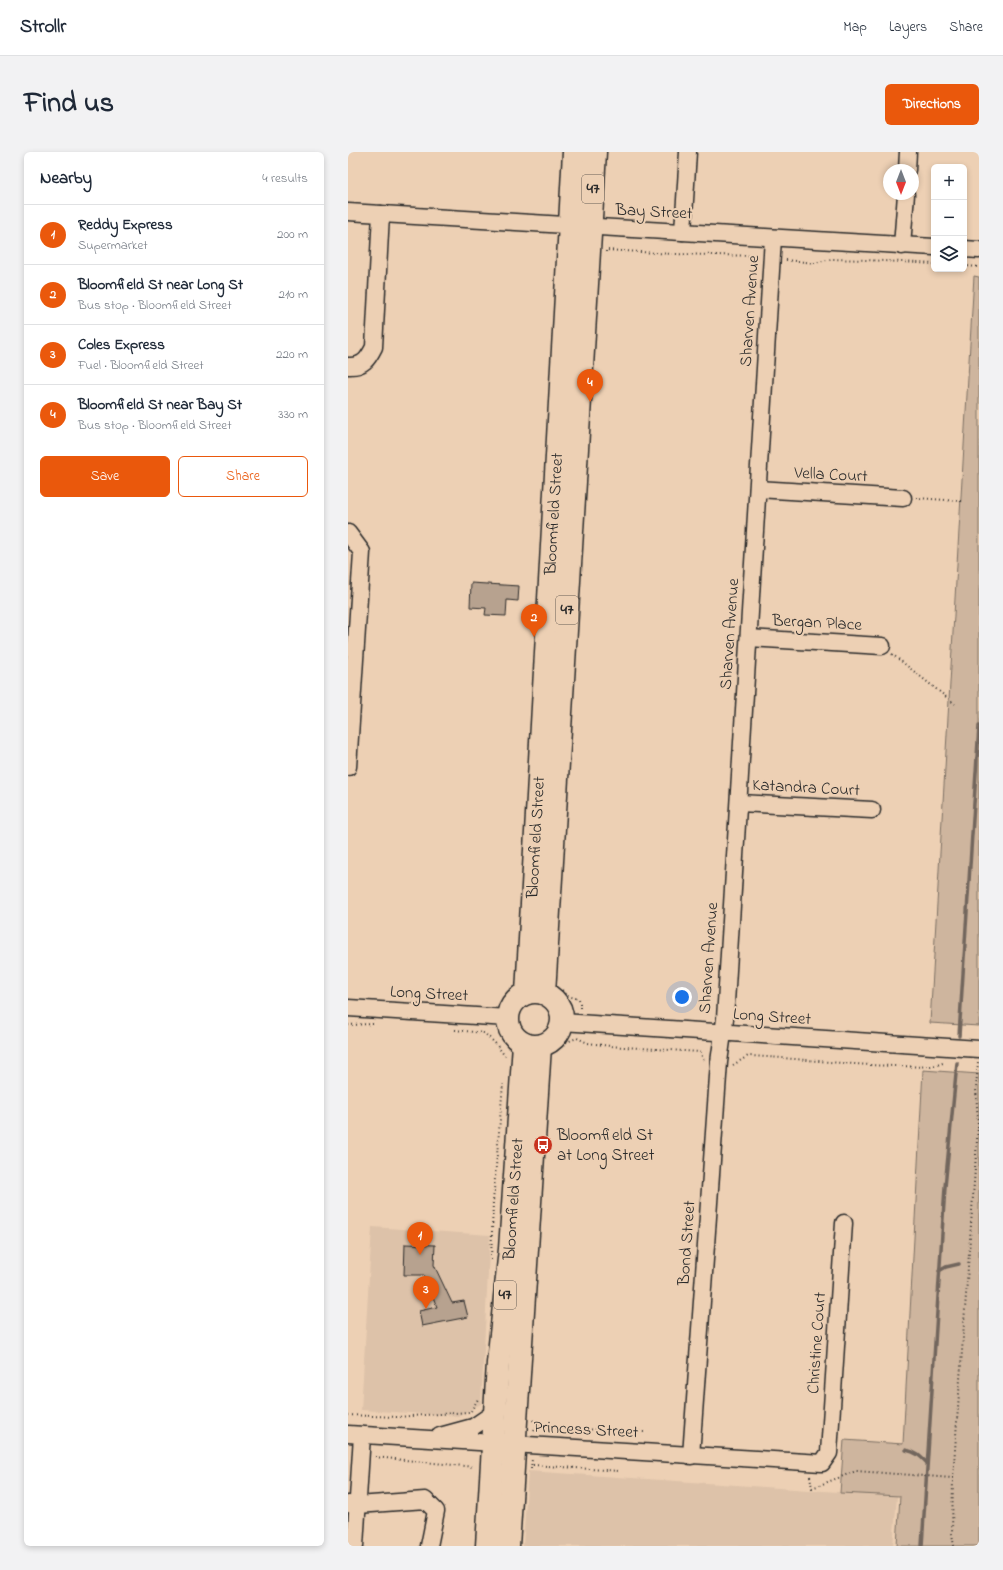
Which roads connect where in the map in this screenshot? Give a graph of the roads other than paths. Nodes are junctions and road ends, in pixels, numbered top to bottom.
1 (574, 152) edge
2 (595, 152) edge
3 (688, 152) edge
4 (908, 152) edge
5 (907, 164) edge
6 (906, 200) edge
7 (348, 212) edge
8 (381, 214) junction
9 (580, 226) junction
10 (683, 232) junction
11 (773, 238) junction
12 (902, 246) junction
13 (931, 247) edge
14 (967, 249) edge
15 (979, 250) edge
16 (348, 366) edge
17 (758, 490) junction
18 (903, 498) road end
19 (348, 533) edge
20 (749, 638) junction
21 (882, 646) road end
22 (348, 767) edge
23 (738, 803) junction
24 (872, 810) dead end
25 (535, 993) junction
26 (348, 1008) edge
27 (508, 1018) junction
28 (562, 1022) junction
29 (722, 1033) junction
30 (539, 1048) junction
31 (979, 1055) edge
32 (844, 1223) dead end
33 (495, 1412) junction
34 (355, 1435) edge
35 (429, 1440) junction
36 (494, 1444) junction
37 (515, 1445) junction
38 (691, 1456) junction
39 (816, 1463) joint
40 (353, 1504) edge
41 (355, 1546) edge
42 (429, 1546) edge
43 (487, 1546) edge
44 (508, 1546) edge

1 - 9 highway, 47
2 - 9 highway, 47
3 - 10 street
4 - 5 street
6 - 12 street
7 - 8 street, Bay Street
8 - 9 street, Bay Street
8 - 16 street
9 - 10 street, Bay Street
9 - 25 highway, Bloomfield Street / 47
10 - 11 street, Bay Street
11 - 12 street, Bay Street
11 - 17 street, Sharven Avenue
12 - 13 street, Bay Street
14 - 15 street
17 - 18 street, Vella Court
17 - 20 street, Sharven Avenue
19 - 22 street
20 - 21 street, Bergan Place
20 - 23 street, Sharven Avenue
23 - 24 street, Katandra Court
23 - 29 street, Sharven Avenue
25 - 27 highway
25 - 28 highway
26 - 27 street, Long Street
27 - 30 highway
28 - 29 street, Long Street
28 - 30 highway
29 - 31 street, Long Street
29 - 38 street, Bond Street
30 - 33 highway, Bloomfield Street / 47
30 - 37 highway, Bloomfield Street / 47
32 - 39 street, Christine Court
33 - 35 street
33 - 36 highway, Bloomfield Street / 47
34 - 35 street, Princess Street
34 - 40 street
35 - 36 street, Princess Street
36 - 37 street, Princess Street
36 - 43 highway, Bloomfield Street / 47
37 - 38 street, Princess Street
37 - 44 highway, Bloomfield Street / 47
38 - 39 street, Princess Street
40 - 41 street
40 - 42 street

